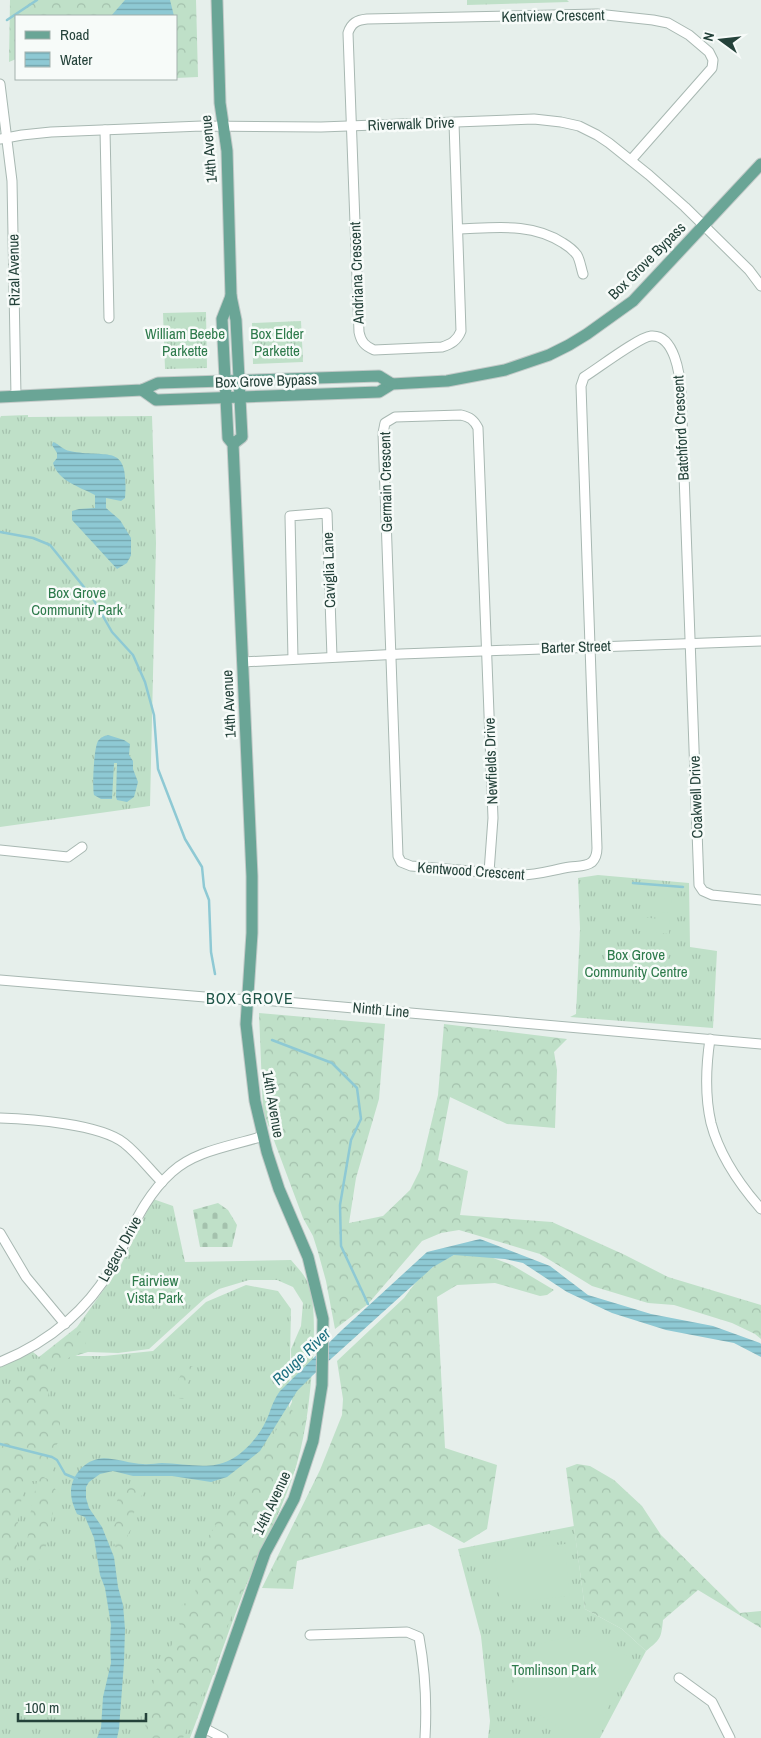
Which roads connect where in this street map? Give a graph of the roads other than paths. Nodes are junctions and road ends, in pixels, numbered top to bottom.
1 (217, 0) edge
2 (0, 84) edge
3 (454, 122) junction
4 (352, 126) junction
5 (224, 127) junction
6 (105, 130) junction
7 (4, 138) edge
8 (631, 160) junction
9 (761, 164) edge
10 (704, 226) junction
11 (458, 229) junction
12 (583, 274) dead end
13 (761, 286) edge
14 (232, 296) junction
15 (109, 318) dead end
16 (239, 380) junction
17 (225, 381) junction
18 (392, 384) junction
19 (142, 390) junction
20 (16, 396) junction
21 (0, 397) edge
22 (240, 397) junction
23 (226, 398) junction
24 (233, 444) junction
25 (761, 641) edge
26 (690, 643) junction
27 (590, 647) junction
28 (487, 650) junction
29 (391, 654) junction
30 (332, 657) junction
31 (293, 660) junction
32 (242, 662) junction
33 (82, 847) dead end
34 (0, 850) edge
35 (489, 872) junction
36 (761, 900) edge
37 (0, 980) edge
38 (247, 999) junction
39 (710, 1039) junction
40 (761, 1044) edge
41 (0, 1118) edge
42 (263, 1136) junction
43 (241, 1143) junction
44 (267, 1152) junction
45 (162, 1182) junction
46 (761, 1209) edge
47 (0, 1233) edge
48 (64, 1324) junction
49 (0, 1362) edge
50 (310, 1635) dead end
51 (679, 1678) dead end
52 (202, 1733) edge
53 (223, 1738) edge
54 (425, 1738) edge
55 (730, 1738) edge

1 - 5 main road, 14th Avenue
2 - 7 street, Rizal Avenue
3 - 4 street, Riverwalk Drive
3 - 8 street, Riverwalk Drive
3 - 11 street, Andriana Crescent
4 - 5 street, Riverwalk Drive
4 - 8 street, Kentview Crescent
4 - 11 street, Andriana Crescent
5 - 6 street, Riverwalk Drive
5 - 14 main road, 14th Avenue
6 - 7 street, Riverwalk Drive
6 - 15 street
7 - 20 street, Rizal Avenue
8 - 10 street, Riverwalk Drive
9 - 10 main road, Box Grove Bypass
10 - 13 street, Riverwalk Drive
10 - 18 main road, Box Grove Bypass
11 - 12 street
14 - 16 main road, 14th Avenue
14 - 17 main road, 14th Avenue
16 - 17 main road, Box Grove Bypass
16 - 18 main road, Box Grove Bypass
16 - 22 main road, 14th Avenue
17 - 19 main road, Box Grove Bypass
17 - 23 main road, 14th Avenue
18 - 22 main road, Box Grove Bypass
19 - 20 main road, Box Grove Bypass
19 - 23 main road, Box Grove Bypass
20 - 21 main road, Box Grove Bypass
22 - 23 main road, Box Grove Bypass
22 - 24 main road, 14th Avenue
23 - 24 main road, 14th Avenue
24 - 32 main road, 14th Avenue
25 - 26 street, Barter Street
26 - 27 street, Barter Street
26 - 27 street, Batchford Crescent
26 - 36 street, Coakwell Drive
27 - 28 street, Barter Street
27 - 35 street, Kentwood Crescent
28 - 29 street, Barter Street
28 - 29 street, Germain Crescent
28 - 35 street, Newfields Drive
29 - 30 street, Barter Street
29 - 35 street, Kentwood Crescent
30 - 31 street, Barter Street
30 - 31 street, Caviglia Lane
31 - 32 street, Barter Street
32 - 38 main road, 14th Avenue
33 - 34 street
37 - 38 street, Ninth Line
38 - 39 street, Ninth Line
38 - 42 main road, 14th Avenue
39 - 40 street, Ninth Line
39 - 46 street
41 - 45 street
42 - 43 street, Legacy Drive
42 - 44 main road, 14th Avenue
43 - 44 street
43 - 45 street, Legacy Drive
44 - 52 main road, 14th Avenue
45 - 48 street, Legacy Drive
47 - 48 street
48 - 49 street, Legacy Drive
50 - 54 street
51 - 55 street
52 - 53 street

